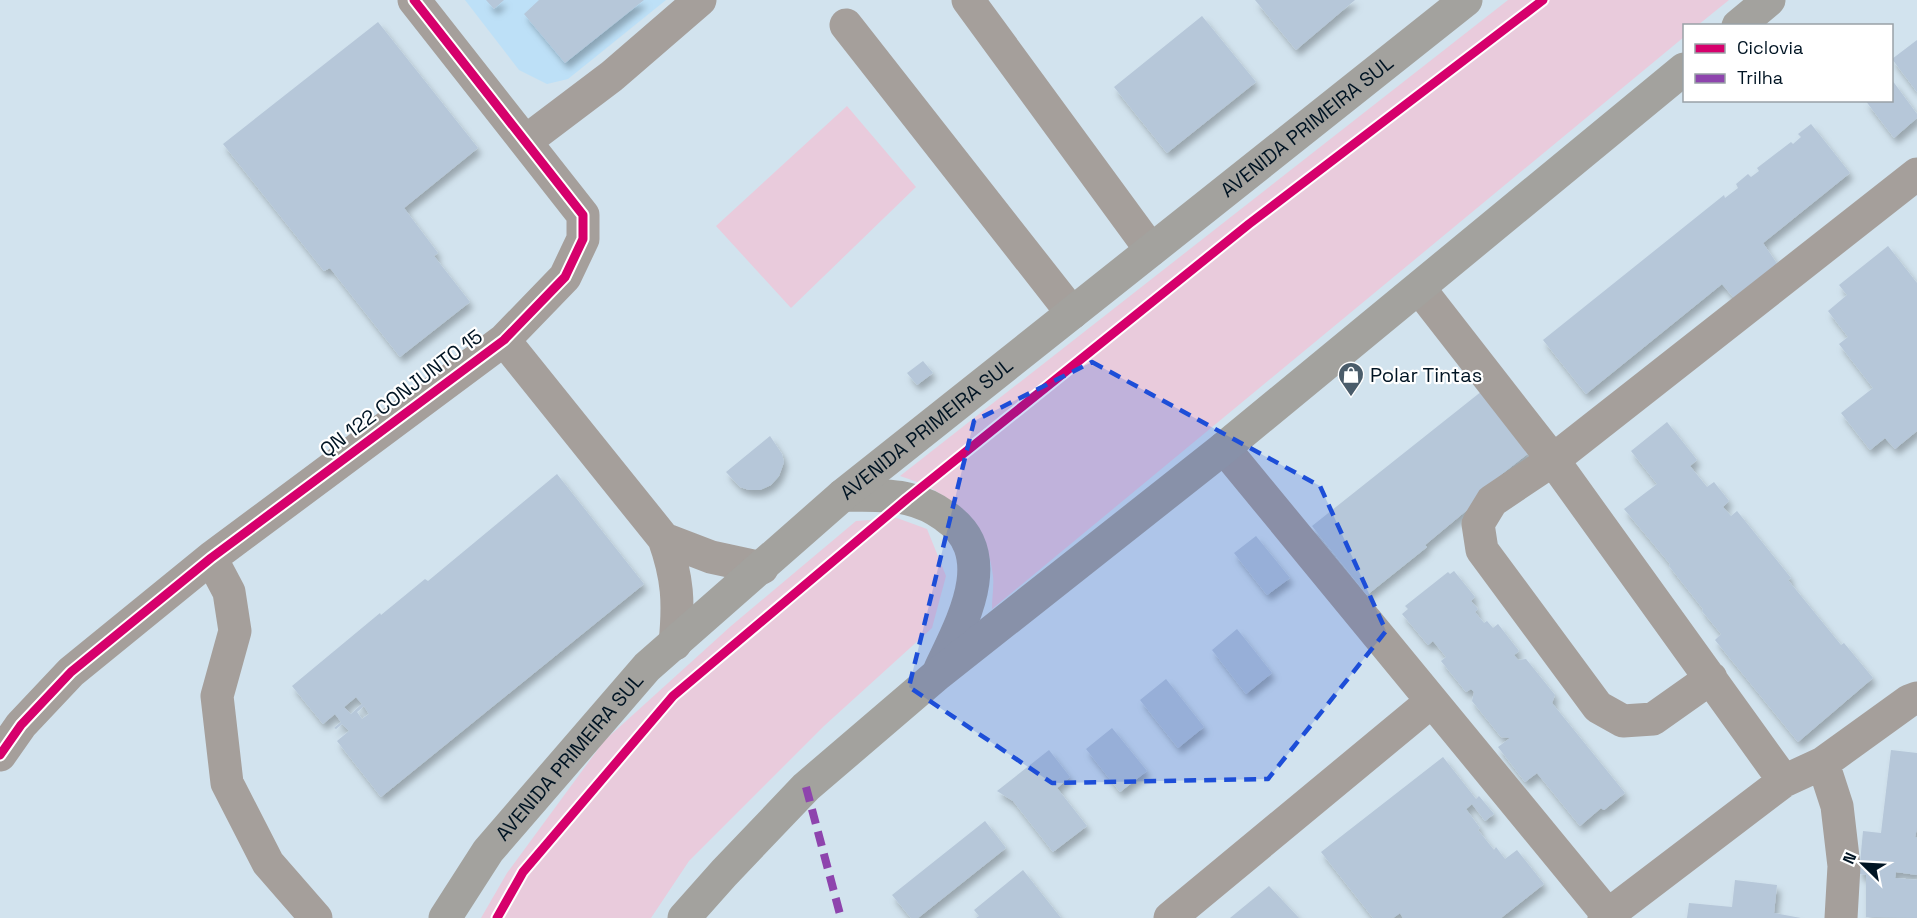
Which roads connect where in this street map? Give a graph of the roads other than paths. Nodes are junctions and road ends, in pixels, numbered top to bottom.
1 (414, 0) edge
2 (700, 0) edge
3 (968, 0) edge
4 (1466, 0) edge
5 (1769, 0) edge
6 (1740, 24) edge
7 (846, 25) dead end
8 (1683, 70) edge
9 (526, 141) junction
10 (1917, 174) edge
11 (1151, 250) junction
12 (1419, 288) junction
13 (1072, 312) junction
14 (504, 340) junction
15 (1224, 448) junction
16 (1553, 460) junction
17 (843, 495) junction
18 (664, 539) junction
19 (211, 558) junction
20 (762, 568) junction
21 (675, 644) junction
22 (938, 674) junction
23 (1711, 678) junction
24 (1917, 699) edge
25 (1432, 701) junction
26 (0, 755) edge
27 (1823, 763) junction
28 (1784, 781) junction
29 (1606, 917) edge
30 (316, 918) edge
31 (445, 918) edge
32 (684, 918) edge
33 (1170, 918) edge
34 (1841, 918) edge

1 - 9 street, QN 122 CONJUNTO 15
2 - 9 street
3 - 11 street
4 - 11 main road, AVENIDA PRIMEIRA SUL
5 - 6 main road
7 - 13 street
8 - 12 main road
9 - 14 street, QN 122 CONJUNTO 15
10 - 16 street
11 - 13 main road, AVENIDA PRIMEIRA SUL
12 - 15 main road
12 - 16 street
13 - 17 main road, AVENIDA PRIMEIRA SUL
14 - 18 street
14 - 19 street, QN 122 CONJUNTO 15
15 - 22 main road
15 - 25 street
16 - 23 street
16 - 23 street
17 - 20 main road, AVENIDA PRIMEIRA SUL
17 - 22 main road
18 - 20 street
18 - 21 street
19 - 26 street, QN 122 CONJUNTO 15
19 - 30 street
20 - 21 main road, AVENIDA PRIMEIRA SUL
21 - 31 main road, AVENIDA PRIMEIRA SUL
22 - 32 main road
23 - 28 street
24 - 27 street
25 - 29 street
25 - 33 street
27 - 28 street
27 - 34 street
28 - 29 street

